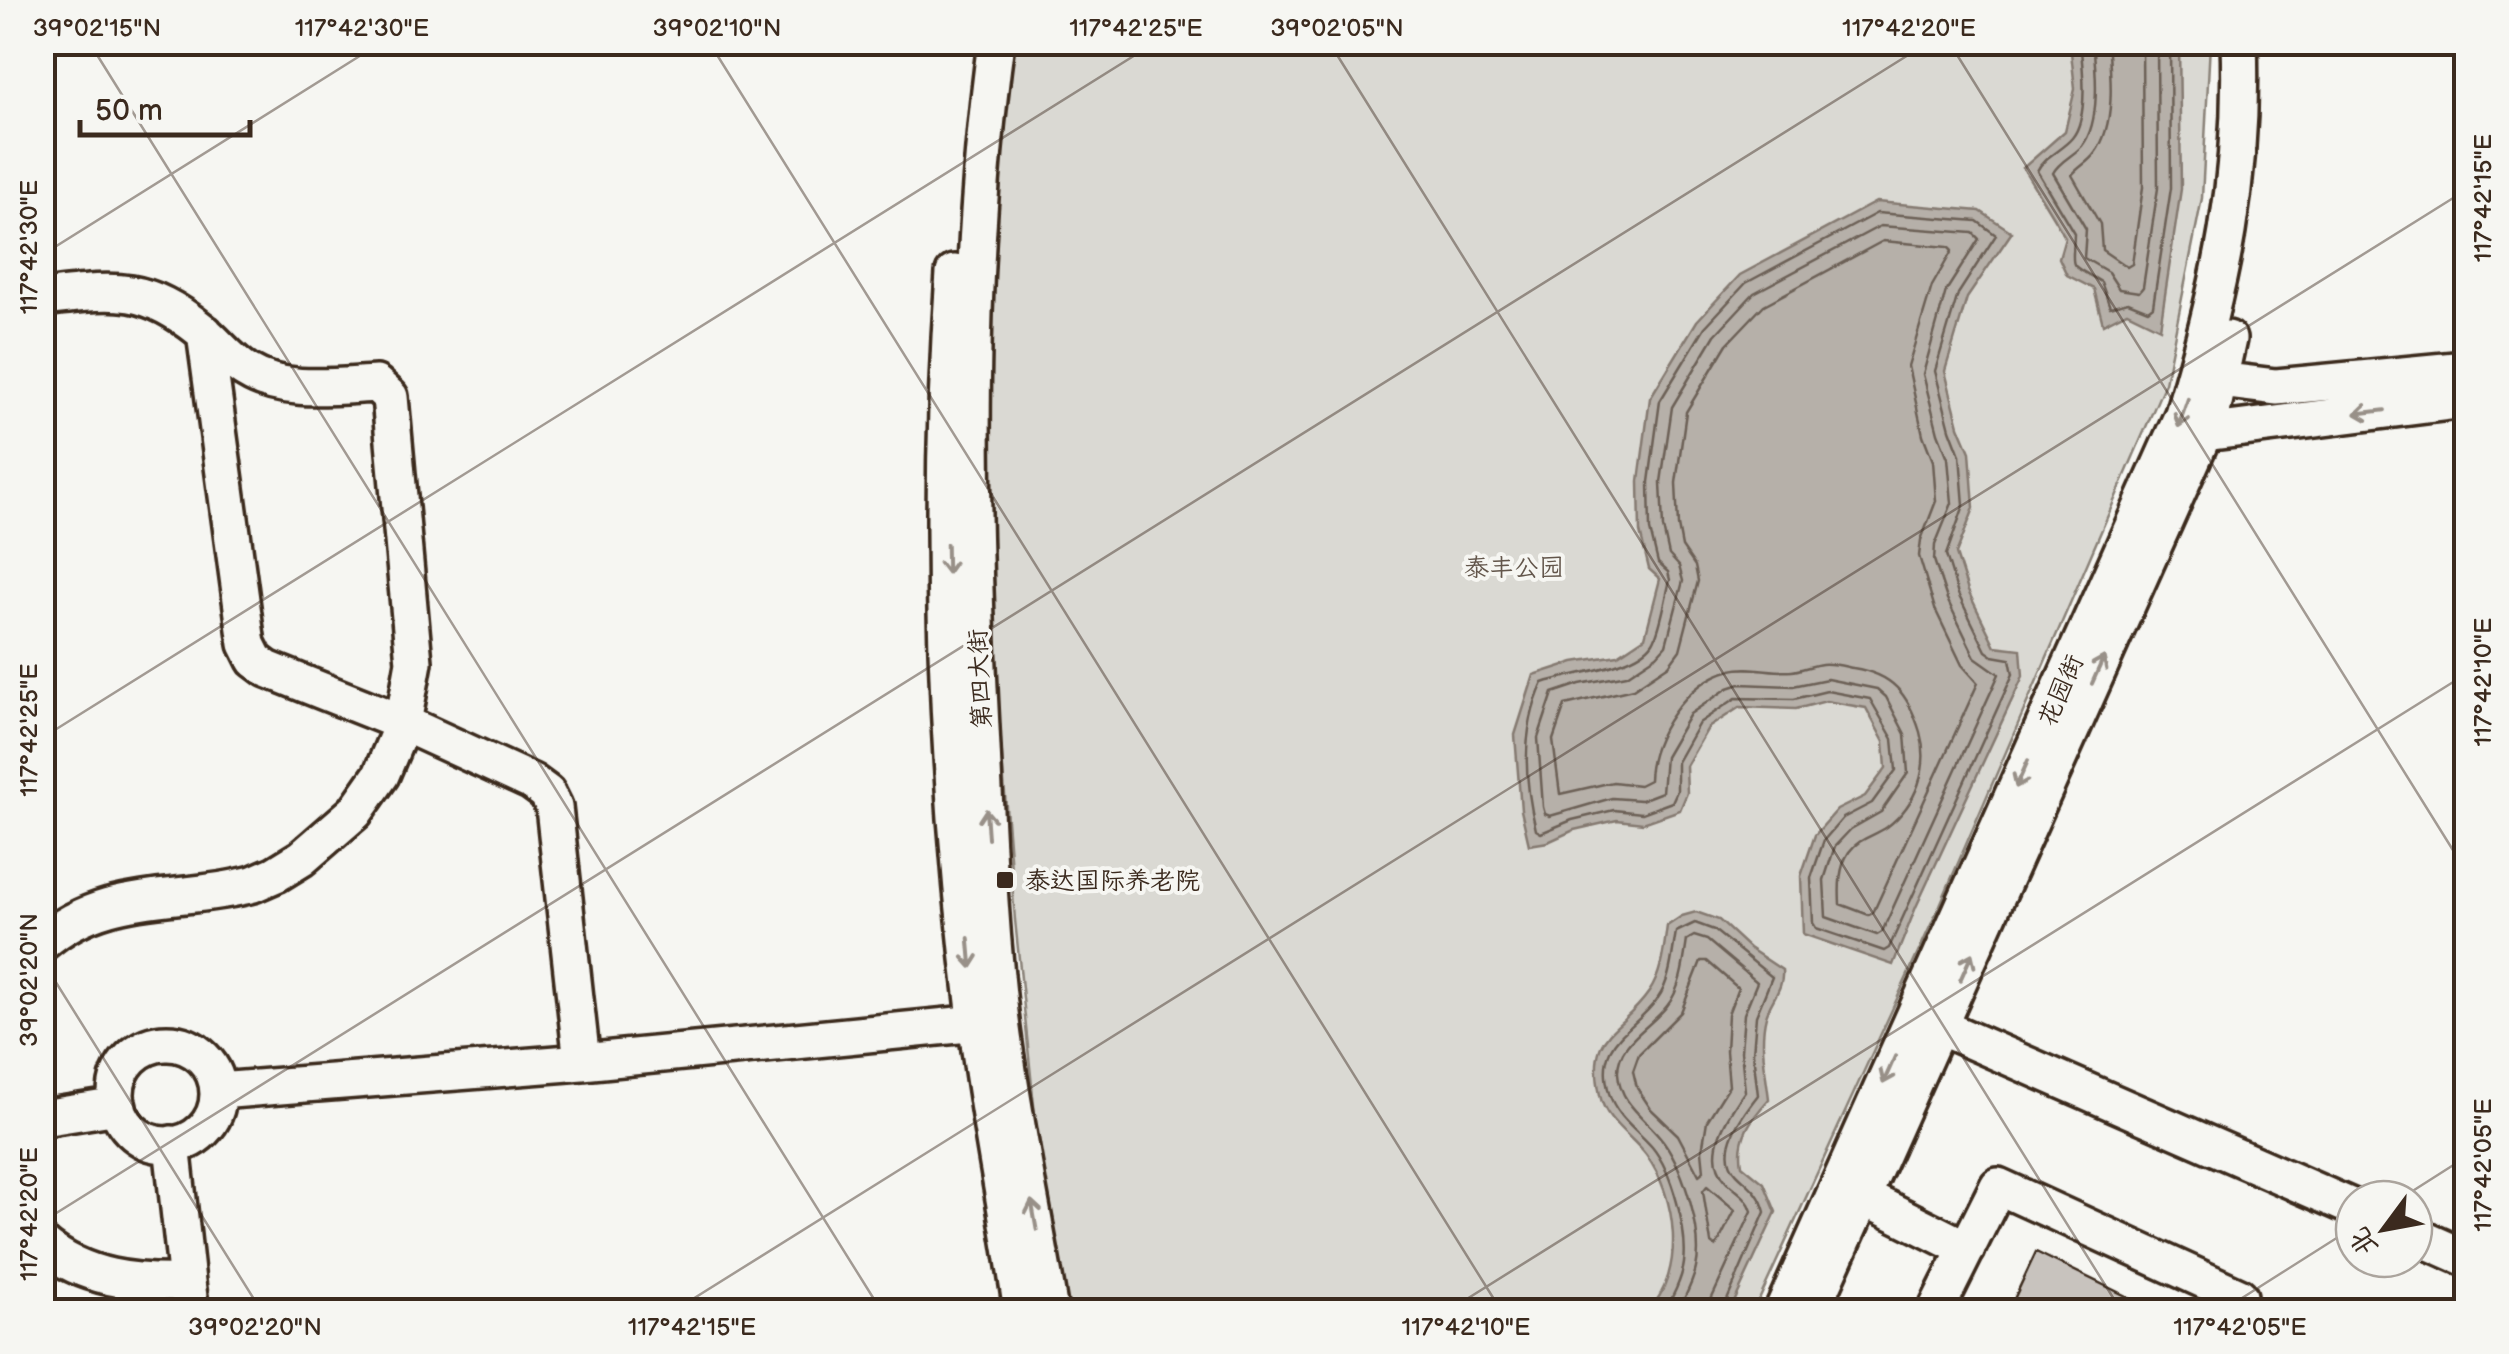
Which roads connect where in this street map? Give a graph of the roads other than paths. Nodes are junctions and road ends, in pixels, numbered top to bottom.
1 (972, 42) edge
2 (996, 42) edge
3 (2239, 42) edge
4 (2262, 42) edge
5 (42, 298) edge
6 (205, 333) junction
7 (2466, 369) edge
8 (2219, 380) junction
9 (2466, 400) edge
10 (2204, 433) junction
11 (403, 723) junction
12 (42, 944) edge
13 (989, 1022) junction
14 (1940, 1026) junction
15 (582, 1062) junction
16 (218, 1091) junction
17 (118, 1106) junction
18 (42, 1118) edge
19 (172, 1144) junction
20 (1863, 1197) junction
21 (2334, 1199) edge
22 (2434, 1243) edge
23 (42, 1244) edge
24 (1967, 1249) junction
25 (2466, 1258) edge
26 (189, 1296) edge
27 (1022, 1312) edge
28 (1050, 1312) edge
29 (1782, 1312) edge
30 (1811, 1312) edge
31 (1935, 1312) edge
32 (2231, 1312) edge

1 -> 13 street, 第四大街
13 -> 2 street, 第四大街
3 -> 29 street, 花园街
4 - 8 street, 花园街
5 - 6 street
6 - 11 street
6 - 11 street
7 - 8 street
8 - 10 street, 花园街
9 -> 10 street
14 -> 10 street, 花园街
11 - 12 street
11 - 15 street
13 - 15 street
13 - 27 street, 第四大街
28 -> 13 street, 第四大街
14 - 20 street, 花园街
14 - 21 street
15 - 16 street
16 - 17 street
16 - 19 street
17 - 18 street
17 - 19 street
19 - 26 street
20 - 24 street
20 - 30 street, 花园街
22 - 25 street
23 - 26 street
24 - 31 street
24 - 32 street

